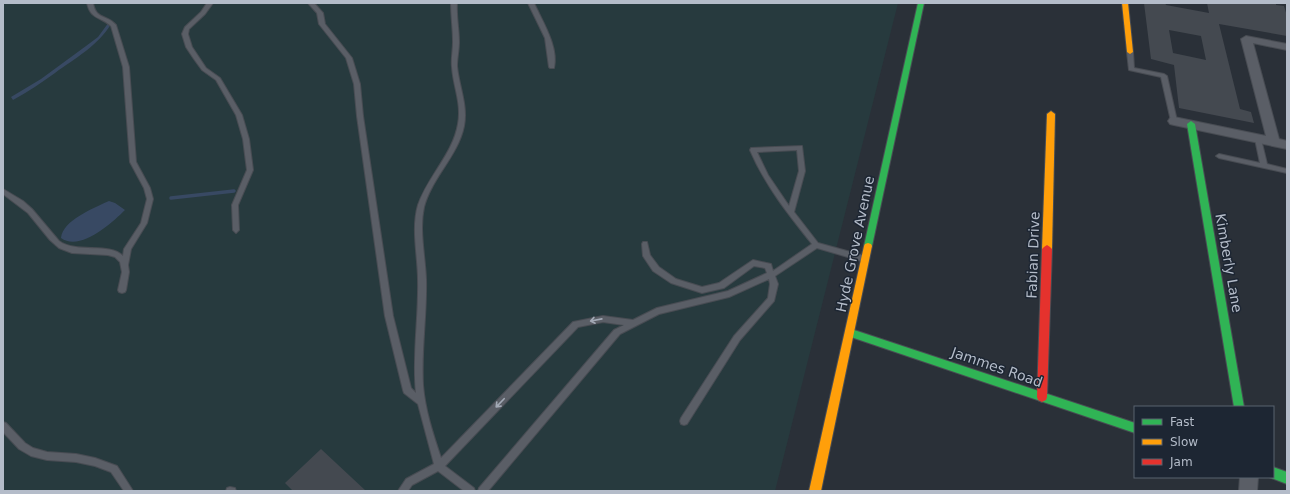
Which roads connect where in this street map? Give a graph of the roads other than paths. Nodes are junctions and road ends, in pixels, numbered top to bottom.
1 (90, 3) edge
2 (210, 3) edge
3 (311, 3) edge
4 (454, 3) edge
5 (532, 3) edge
6 (921, 3) edge
7 (1125, 3) edge
8 (1287, 47) edge
9 (1130, 52) joint
10 (552, 67) dead end
11 (1051, 114) dead end
12 (1174, 121) joint
13 (1191, 124) junction
14 (1258, 139) junction
15 (1274, 142) junction
16 (1287, 145) edge
17 (1219, 156) dead end
18 (1264, 166) junction
19 (1287, 171) edge
20 (3, 191) edge
21 (791, 212) junction
22 (236, 230) dead end
23 (645, 244) dead end
24 (816, 245) junction
25 (865, 260) junction
26 (125, 263) junction
27 (771, 275) junction
28 (122, 290) dead end
29 (634, 323) junction
30 (851, 332) junction
31 (1042, 397) junction
32 (421, 402) junction
33 (1239, 406) edge
34 (684, 421) dead end
35 (3, 426) edge
36 (1134, 428) edge
37 (439, 466) junction
38 (1274, 473) edge
39 (1248, 478) edge
40 (1287, 478) edge
41 (129, 491) edge
42 (402, 491) edge
43 (471, 491) edge
44 (482, 491) edge
45 (815, 491) edge
46 (1248, 491) edge

1 - 26 lane
2 - 22 lane
3 - 32 lane
4 - 32 lane
5 - 10 lane
6 - 25 street, Hyde Grove Avenue
7 - 9 street
8 - 15 street
9 - 12 lane
11 - 31 street, Fabian Drive
12 - 13 street
13 - 14 street
13 - 33 street, Kimberly Lane
14 - 15 street
14 - 18 lane
15 - 16 street
17 - 18 lane
18 - 19 lane
20 - 26 lane
21 - 21 lane
21 - 24 lane
23 - 27 lane
24 - 25 lane
24 - 27 lane
25 - 30 street, Hyde Grove Avenue
26 - 28 lane
27 - 29 lane
27 - 34 lane
29 -> 37 lane
29 - 44 lane
30 - 31 street, Jammes Road
30 - 45 street, Hyde Grove Avenue
31 - 36 street, Jammes Road
32 - 37 lane
35 - 41 lane
37 - 42 lane
37 - 43 lane
38 - 40 street
39 - 46 street

